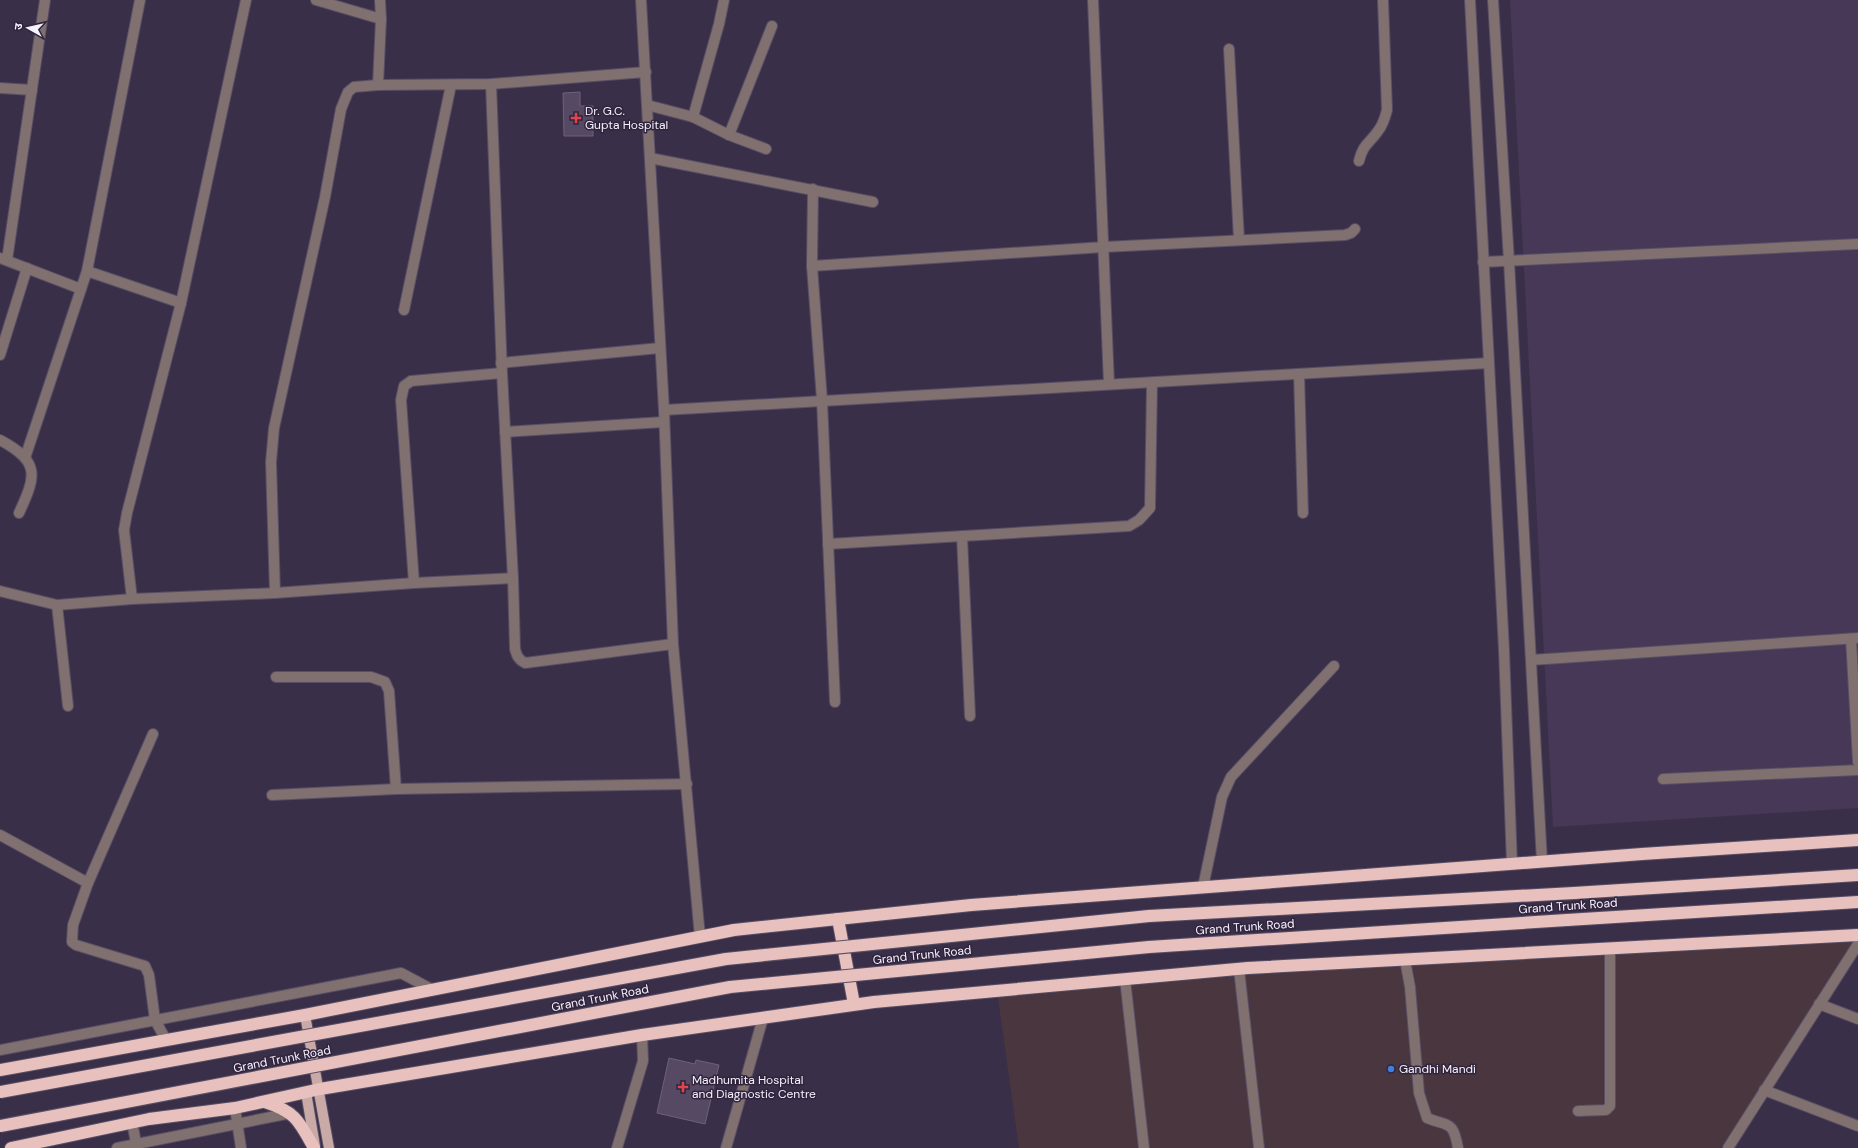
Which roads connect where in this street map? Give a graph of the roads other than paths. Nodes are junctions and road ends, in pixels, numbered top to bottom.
1 (45, 0) edge
2 (140, 0) edge
3 (246, 0) edge
4 (316, 0) edge
5 (380, 0) edge
6 (641, 0) edge
7 (724, 0) edge
8 (1093, 0) edge
9 (1383, 0) edge
10 (1470, 0) edge
11 (1493, 0) edge
12 (381, 19) junction
13 (772, 26) dead end
14 (1229, 49) dead end
15 (646, 72) junction
16 (491, 84) junction
17 (378, 85) junction
18 (451, 85) junction
19 (0, 88) edge
20 (32, 90) junction
21 (647, 105) junction
22 (693, 117) junction
23 (729, 135) junction
24 (766, 148) dead end
25 (650, 158) junction
26 (1359, 161) dead end
27 (813, 190) junction
28 (873, 202) dead end
29 (1355, 229) dead end
30 (1239, 240) junction
31 (1858, 244) edge
32 (1104, 247) junction
33 (3, 259) edge
34 (1509, 261) junction
35 (1483, 262) junction
36 (812, 266) junction
37 (27, 268) junction
38 (87, 271) junction
39 (81, 289) junction
40 (181, 303) junction
41 (404, 310) dead end
42 (660, 348) junction
43 (0, 355) edge
44 (501, 363) junction
45 (1489, 364) junction
46 (502, 374) junction
47 (1299, 374) junction
48 (1152, 383) junction
49 (1109, 384) junction
50 (822, 400) junction
51 (664, 410) junction
52 (664, 422) junction
53 (505, 432) junction
54 (0, 440) edge
55 (25, 458) junction
56 (19, 513) dead end
57 (1303, 513) dead end
58 (962, 536) junction
59 (828, 544) junction
60 (513, 578) junction
61 (414, 583) junction
62 (0, 591) edge
63 (275, 593) junction
64 (132, 599) junction
65 (57, 605) junction
66 (1855, 638) edge
67 (674, 644) junction
68 (1531, 660) junction
69 (1334, 666) dead end
70 (276, 677) dead end
71 (835, 702) dead end
72 (68, 706) dead end
73 (970, 716) dead end
74 (153, 734) dead end
75 (1858, 762) edge
76 (1858, 770) edge
77 (1663, 779) dead end
78 (687, 784) junction
79 (396, 789) junction
80 (272, 795) dead end
81 (0, 836) edge
82 (1858, 840) edge
83 (1542, 862) junction
84 (1512, 864) junction
85 (1858, 875) edge
86 (88, 883) junction
87 (1203, 887) junction
88 (1858, 902) edge
89 (838, 919) junction
90 (1858, 935) edge
91 (700, 937) junction
92 (1858, 944) edge
93 (1610, 948) junction
94 (1405, 960) junction
95 (1239, 968) junction
96 (1126, 979) junction
97 (433, 990) junction
98 (854, 1004) junction
99 (1819, 1004) junction
100 (305, 1015) junction
101 (763, 1018) junction
102 (1858, 1019) edge
103 (155, 1020) junction
104 (642, 1035) junction
105 (166, 1040) junction
106 (0, 1050) edge
107 (0, 1070) edge
108 (320, 1089) junction
109 (1764, 1090) junction
110 (0, 1092) edge
111 (306, 1092) junction
112 (264, 1102) junction
113 (234, 1108) junction
114 (1578, 1111) dead end
115 (291, 1113) junction
116 (132, 1122) junction
117 (237, 1124) junction
118 (0, 1126) edge
119 (1858, 1126) edge
120 (136, 1146) edge
121 (18, 1147) edge
122 (116, 1148) edge
123 (241, 1148) edge
124 (315, 1148) edge
125 (329, 1148) edge
126 (617, 1148) edge
127 (726, 1148) edge
128 (1144, 1148) edge
129 (1259, 1148) edge
130 (1458, 1148) edge
131 (1728, 1148) edge

1 - 20 street
2 - 38 street
3 - 40 street
4 - 12 street
5 - 12 street
6 - 15 street
7 - 22 street
8 - 32 street
9 - 26 street
10 - 35 street
11 - 34 street
12 - 17 street
13 - 23 street
14 - 30 street
15 - 16 street
15 - 21 street
16 - 18 street
16 - 44 street
17 - 18 street
17 - 63 street
18 - 41 street
19 - 20 street
20 - 33 street
21 - 22 street
21 - 25 street
22 - 23 street
23 - 24 street
25 - 27 street
25 - 42 street
27 - 28 street
27 - 36 street
29 - 30 street
30 - 32 street
31 - 34 street
32 - 36 street
32 - 49 street
33 - 37 street
34 - 35 street
34 - 68 street
35 - 45 street
36 - 50 street
37 - 39 street
37 - 43 street
38 - 39 street
38 - 40 street
39 - 55 street
40 - 64 street
42 - 44 street
42 - 51 street
44 - 46 street
45 - 47 street
45 - 84 street
46 - 53 street
46 - 61 street
47 - 48 street
47 - 57 street
48 - 49 street
48 - 58 street
49 - 50 street
50 - 51 street
50 - 59 street
51 - 52 street
52 - 53 street
52 - 67 street
53 - 60 street
54 - 55 street
55 - 56 street
58 - 59 street
58 - 73 street
59 - 71 street
60 - 61 street
60 - 67 street
61 - 63 street
62 - 65 street
63 - 64 street
64 - 65 street
65 - 72 street
66 - 68 street
66 - 75 street
67 - 78 street
68 - 83 street
69 - 87 street
70 - 79 street
74 - 86 street
76 - 77 street
78 - 79 street
78 - 91 street
79 - 80 street
81 - 86 street
82 - 83 highway
83 - 84 highway
84 - 87 highway
85 - 110 highway, Grand Trunk Road, bridge
86 - 103 street
87 - 89 highway
88 - 118 highway, Grand Trunk Road, bridge
89 - 91 highway
89 - 98 highway
90 - 93 highway
91 - 97 highway
92 - 99 street
93 - 94 highway
93 - 114 street
94 - 95 highway
94 - 130 street
95 - 96 highway
95 - 129 street
96 - 98 highway
96 - 128 street
97 - 100 highway
97 - 103 street
98 - 101 highway
99 - 102 street
99 - 109 street
100 - 105 highway
100 - 108 main road
101 - 104 highway
101 - 127 street
103 - 105 street
103 - 106 street
104 - 108 highway
104 - 126 street
105 - 107 highway
108 - 111 highway
108 - 125 main road
109 - 119 street
109 - 131 street
111 - 112 highway
111 - 124 main road
112 - 113 highway
112 - 115 highway
113 - 116 highway
113 - 117 street
115 - 117 street
115 - 124 highway
116 - 120 street
116 - 121 highway
117 - 120 street
117 - 123 street
120 - 122 street

